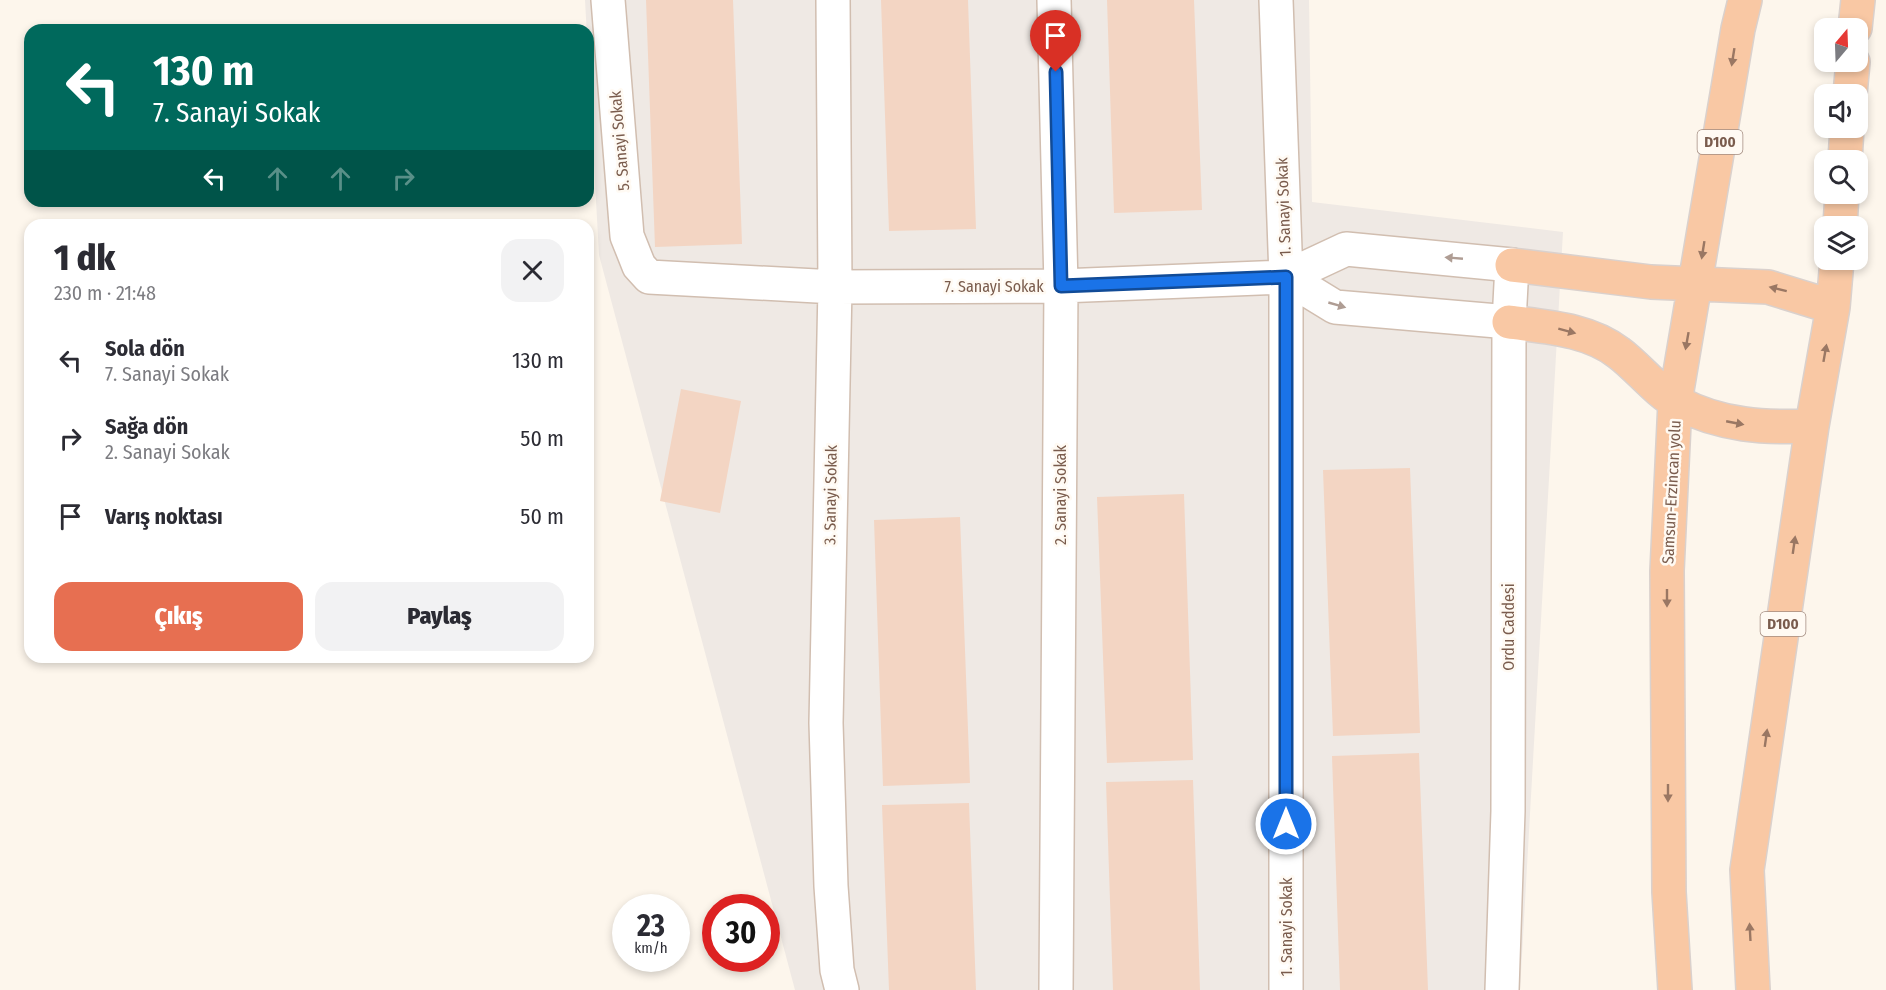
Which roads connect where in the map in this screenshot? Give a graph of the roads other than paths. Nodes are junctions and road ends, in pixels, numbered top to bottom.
1 (608, 0) edge
2 (832, 0) edge
3 (1054, 0) edge
4 (1276, 0) edge
5 (1745, 0) edge
6 (1858, 0) edge
7 (1856, 18) edge
8 (1512, 265) junction
9 (1836, 270) edge
10 (649, 277) joint
11 (1286, 277) junction
12 (1697, 284) junction
13 (1061, 286) junction
14 (835, 287) junction
15 (1833, 307) junction
16 (1509, 322) junction
17 (1676, 402) junction
18 (1812, 426) junction
19 (842, 990) edge
20 (1056, 990) edge
21 (1286, 990) edge
22 (1502, 990) edge
23 (1675, 990) edge
24 (1753, 990) edge

1 - 10 street, 5. Sanayi Sokak
2 - 14 street, 3. Sanayi Sokak
3 - 13 street, 2. Sanayi Sokak
4 - 11 street, 1. Sanayi Sokak
5 -> 12 highway, Samsun-Erzincan yolu / D100
6 - 7 highway
8 -> 11 street, 7. Sanayi Sokak
8 - 12 highway
8 - 16 street, Ordu Caddesi
9 - 15 highway, D100
10 - 14 street, 7. Sanayi Sokak
11 - 13 street, 7. Sanayi Sokak
11 -> 16 street
11 - 21 street, 1. Sanayi Sokak
15 -> 12 highway
12 -> 17 highway, Samsun-Erzincan yolu / D100
13 - 14 street, 7. Sanayi Sokak
13 - 20 street, 2. Sanayi Sokak
14 - 19 street, 3. Sanayi Sokak
18 -> 15 highway, D100
16 -> 17 highway
16 - 22 street, Ordu Caddesi
17 -> 18 highway
17 -> 23 highway, Samsun-Erzincan yolu / D100
24 -> 18 highway, D100

